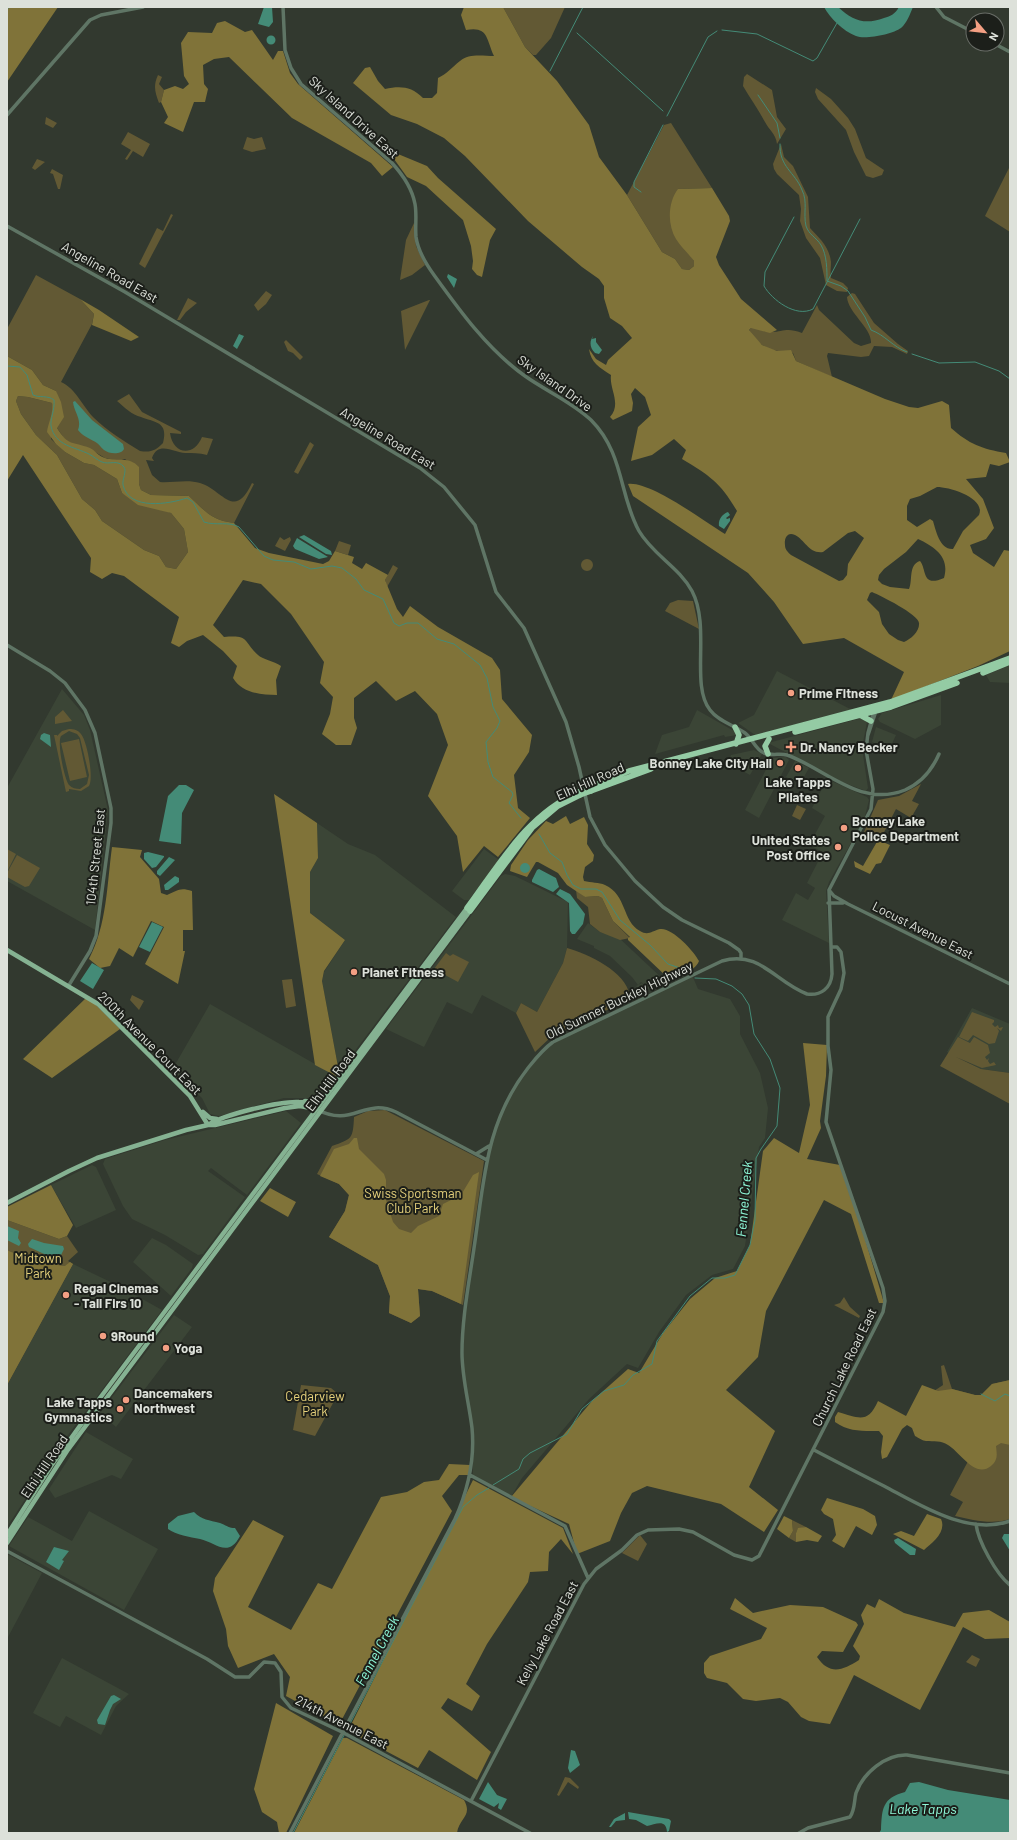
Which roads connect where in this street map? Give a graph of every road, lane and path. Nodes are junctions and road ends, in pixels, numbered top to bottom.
1 (143, 7) edge
2 (283, 7) edge
3 (936, 7) edge
4 (965, 28) edge
5 (7, 115) edge
6 (416, 216) joint
7 (7, 226) edge
8 (7, 645) edge
9 (1010, 658) edge
10 (1010, 662) edge
11 (874, 709) junction
12 (860, 715) junction
13 (872, 721) junction
14 (735, 727) junction
15 (769, 739) junction
16 (754, 741) junction
17 (736, 744) junction
18 (768, 754) junction
19 (939, 754) dead end
20 (591, 789) junction
21 (872, 795) junction
22 (829, 890) junction
23 (828, 903) junction
24 (848, 904) junction
25 (468, 910) junction
26 (832, 948) junction
27 (7, 950) edge
28 (741, 957) junction
29 (1010, 984) edge
30 (68, 985) junction
31 (330, 1089) junction
32 (301, 1104) junction
33 (200, 1109) junction
34 (318, 1111) junction
35 (221, 1119) junction
36 (208, 1125) junction
37 (300, 1131) junction
38 (490, 1145) junction
39 (476, 1154) junction
40 (487, 1160) junction
41 (7, 1203) edge
42 (814, 1450) junction
43 (470, 1475) junction
44 (1010, 1521) edge
45 (976, 1524) junction
46 (7, 1535) edge
47 (7, 1543) edge
48 (7, 1551) edge
49 (588, 1578) junction
50 (1010, 1585) edge
51 (342, 1732) junction
52 (1010, 1773) edge
53 (471, 1801) junction
54 (290, 1833) edge
55 (530, 1833) edge
56 (799, 1833) edge

1 - 5 street
2 - 6 street, Sky Island Drive East
3 - 4 street
6 - 14 street, Sky Island Drive
7 - 28 street, Angeline Road East
8 - 30 street, 104th Street East
9 - 11 highway
10 - 11 highway
11 - 12 highway
11 - 13 street
11 - 16 highway
12 - 13 highway
12 - 15 highway
13 - 21 street
14 - 16 street
14 - 17 highway
15 - 16 highway
15 - 18 highway
16 - 17 highway, Elhi Hill Road
16 - 18 street
16 - 20 highway, Elhi Hill Road
17 - 20 highway, Elhi Hill Road
18 - 21 street
19 - 21 street
20 - 25 highway, Elhi Hill Road, bridge
21 - 22 street
22 - 23 street
22 - 24 street, Locust Avenue East
23 - 24 street
23 - 26 street
24 - 29 street, Locust Avenue East
25 - 31 main road, Elhi Hill Road
25 - 34 main road, Elhi Hill Road
26 - 28 street
26 - 42 street, Church Lake Road East
27 - 30 main road, 200th Avenue Court East
28 - 38 street, Old Sumner Buckley Highway
30 - 33 main road, 200th Avenue Court East
31 - 32 main road
31 - 34 main road, Elhi Hill Road
32 - 34 main road
32 - 35 main road
32 - 36 main road
32 - 37 main road
33 - 35 main road
33 - 36 main road, 200th Avenue Court East
34 - 37 main road, Elhi Hill Road
34 - 39 street
34 - 47 main road, Elhi Hill Road
35 - 36 main road
36 - 41 main road
37 - 46 main road, Elhi Hill Road
38 - 39 street
38 - 40 street, Old Sumner Buckley Highway
39 - 40 street
40 - 43 street, Old Sumner Buckley Highway
42 - 45 street
42 - 49 street, Church Lake Road East
43 - 49 street, Kelly Lake Road East
43 - 51 street, Old Sumner Buckley Highway
44 - 45 street
45 - 50 street
48 - 51 street, 214th Avenue East
49 - 53 street, Kelly Lake Road East
51 - 53 street, 214th Avenue East
51 - 54 street, Old Sumner Buckley Highway
52 - 56 street
53 - 55 street, 214th Avenue East

